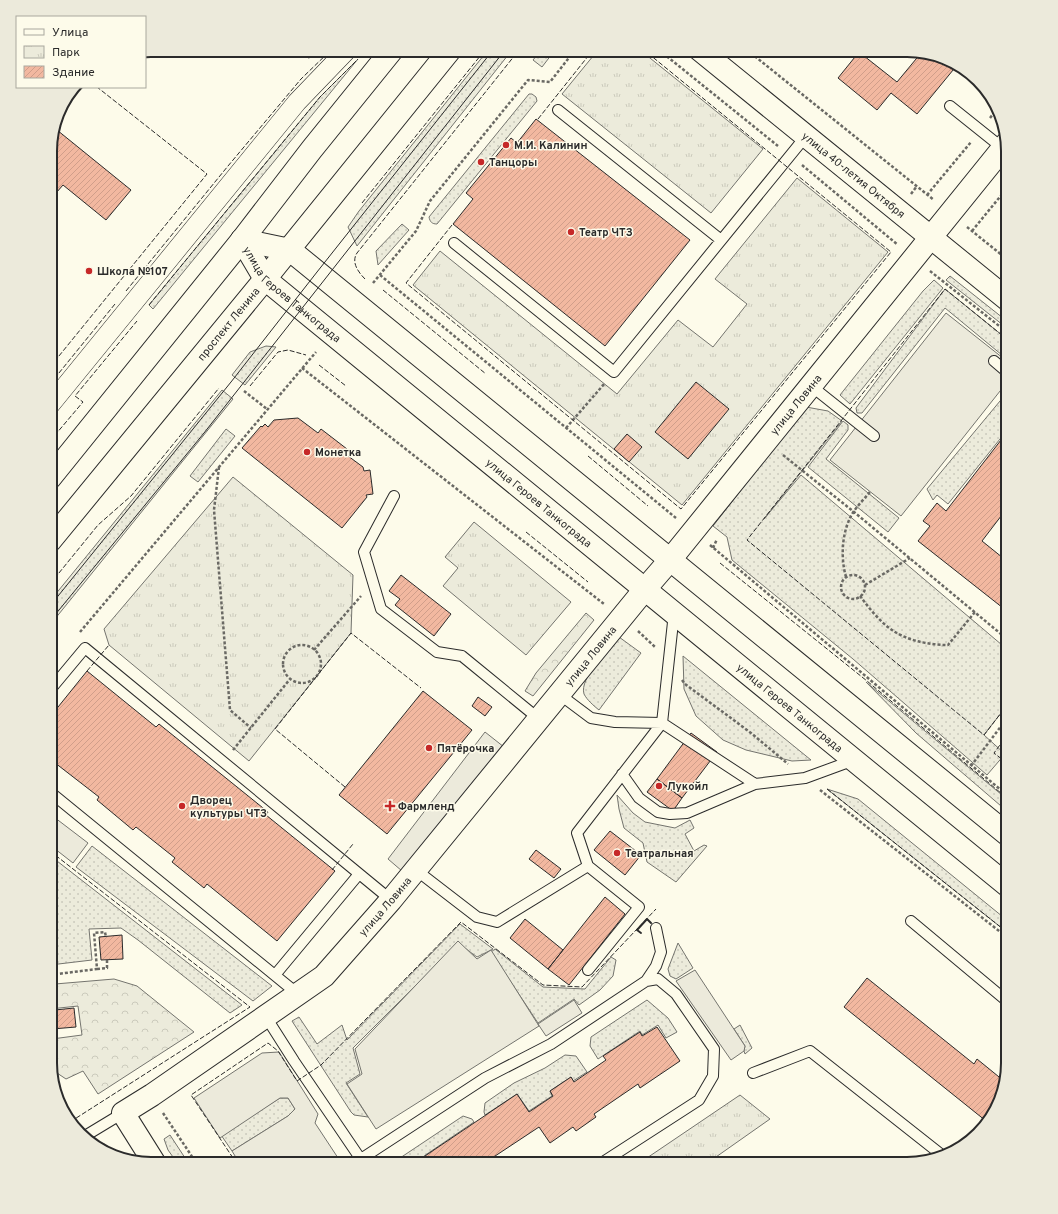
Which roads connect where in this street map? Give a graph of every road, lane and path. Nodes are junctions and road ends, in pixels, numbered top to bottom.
1 (340, 57) edge
2 (386, 57) edge
3 (444, 57) edge
4 (570, 57) edge
5 (709, 57) edge
6 (756, 57) edge
7 (950, 106) dead end
8 (558, 110) dead end
9 (994, 114) edge
10 (980, 130) junction
11 (806, 136) junction
12 (1000, 143) edge
13 (1001, 153) edge
14 (927, 195) junction
15 (1001, 196) edge
16 (950, 213) junction
17 (972, 231) junction
18 (930, 237) junction
19 (242, 240) junction
20 (721, 240) junction
21 (454, 243) dead end
22 (290, 250) junction
23 (1001, 254) edge
24 (380, 275) junction
25 (936, 276) dead end
26 (265, 279) junction
27 (373, 283) dead end
28 (1001, 294) edge
29 (1001, 327) edge
30 (316, 352) dead end
31 (994, 361) dead end
32 (1001, 367) edge
33 (302, 368) junction
34 (614, 372) junction
35 (810, 385) junction
36 (244, 391) dead end
37 (57, 396) edge
38 (267, 409) junction
39 (566, 428) junction
40 (874, 436) dead end
41 (781, 454) dead end
42 (219, 466) junction
43 (57, 469) edge
44 (870, 492) dead end
45 (394, 496) dead end
46 (854, 512) junction
47 (676, 518) dead end
48 (57, 532) edge
49 (713, 548) dead end
50 (910, 558) junction
51 (670, 560) junction
52 (846, 577) junction
53 (374, 582) junction
54 (865, 584) junction
55 (645, 589) junction
56 (860, 596) junction
57 (608, 607) dead end
58 (974, 612) junction
59 (674, 613) junction
60 (1001, 634) edge
61 (76, 638) dead end
62 (314, 650) junction
63 (290, 679) junction
64 (57, 682) edge
65 (559, 694) junction
66 (539, 719) junction
67 (662, 723) junction
68 (1001, 726) edge
69 (251, 728) junction
70 (854, 760) junction
71 (223, 762) junction
72 (971, 766) junction
73 (622, 774) junction
74 (755, 784) junction
75 (1001, 790) edge
76 (57, 798) edge
77 (1001, 829) edge
78 (588, 866) junction
79 (416, 870) junction
80 (359, 874) junction
81 (1001, 880) edge
82 (391, 900) junction
83 (911, 921) dead end
84 (656, 928) dead end
85 (106, 937) dead end
86 (107, 960) dead end
87 (97, 969) junction
88 (588, 970) dead end
89 (57, 974) edge
90 (275, 975) junction
91 (646, 981) junction
92 (299, 995) junction
93 (1001, 996) edge
94 (266, 1017) junction
95 (754, 1073) dead end
96 (160, 1108) dead end
97 (122, 1113) junction
98 (89, 1134) edge
99 (938, 1152) edge
100 (150, 1157) edge
101 (192, 1157) edge
102 (360, 1157) edge
103 (370, 1157) edge
104 (611, 1157) edge

1 - 37 street
2 - 19 main road
3 - 22 main road, проспект Ленина
4 - 24 path
5 - 11 main road, улица 40-летия Октября
6 - 14 path
7 - 10 lane
8 - 20 lane
9 - 10 path
10 - 12 lane
10 - 14 path
11 - 18 main road, улица 40-летия Октября
11 - 20 lane
13 - 16 main road, улица Ловина
14 - 16 path
15 - 17 path
16 - 17 path
16 - 18 main road, улица Ловина
17 - 23 path
18 - 28 main road, улица 40-летия Октября
18 - 35 main road, улица Ловина
19 - 22 main road, улица Героев Танкограда
19 - 26 main road, улица Героев Танкограда
19 - 43 main road
20 - 34 lane
21 - 34 lane
22 - 26 main road, проспект Ленина
22 - 51 main road, улица Героев Танкограда
24 - 27 path
24 - 39 path
25 - 29 path
26 - 48 main road, проспект Ленина
26 - 55 main road, улица Героев Танкограда
30 - 33 path
31 - 32 lane
33 - 38 path
33 - 57 path
34 - 39 path
35 - 40 lane
35 - 51 main road, улица Ловина
36 - 38 path
38 - 42 path
39 - 47 path
41 - 46 path
42 - 61 path
42 - 69 path
44 - 46 path
45 - 53 lane
46 - 50 path
46 - 52 path
49 - 72 path
50 - 54 path
50 - 58 path
51 - 55 main road, улица Ловина
51 - 77 main road, улица Героев Танкограда
52 - 54 path
52 - 56 path
53 - 62 path
53 - 66 lane
54 - 56 path
55 - 59 main road, улица Героев Танкограда
55 - 65 main road, улица Ловина
56 - 58 path
58 - 60 path
59 - 67 lane
59 - 70 main road, улица Героев Танкограда
62 - 63 path
62 - 63 path
63 - 69 path
64 - 71 lane
65 - 66 main road, улица Ловина
65 - 67 lane
66 - 79 main road, улица Ловина
67 - 73 lane
67 - 74 lane
68 - 72 path
69 - 71 path
70 - 74 lane
70 - 81 main road, улица Героев Танкограда
71 - 80 lane
72 - 75 path
73 - 74 lane
73 - 78 lane
76 - 90 lane
78 - 79 lane
78 - 88 lane
79 - 82 main road, улица Ловина
80 - 82 lane
80 - 90 lane
82 - 92 main road, улица Ловина
83 - 93 lane
84 - 91 lane
85 - 87 path
86 - 87 path
87 - 89 path
90 - 92 lane
91 - 103 lane
91 - 104 lane
92 - 94 main road, улица Ловина
94 - 97 main road, улица Ловина
94 - 102 lane
95 - 99 lane
96 - 101 path
97 - 98 lane
97 - 100 main road

